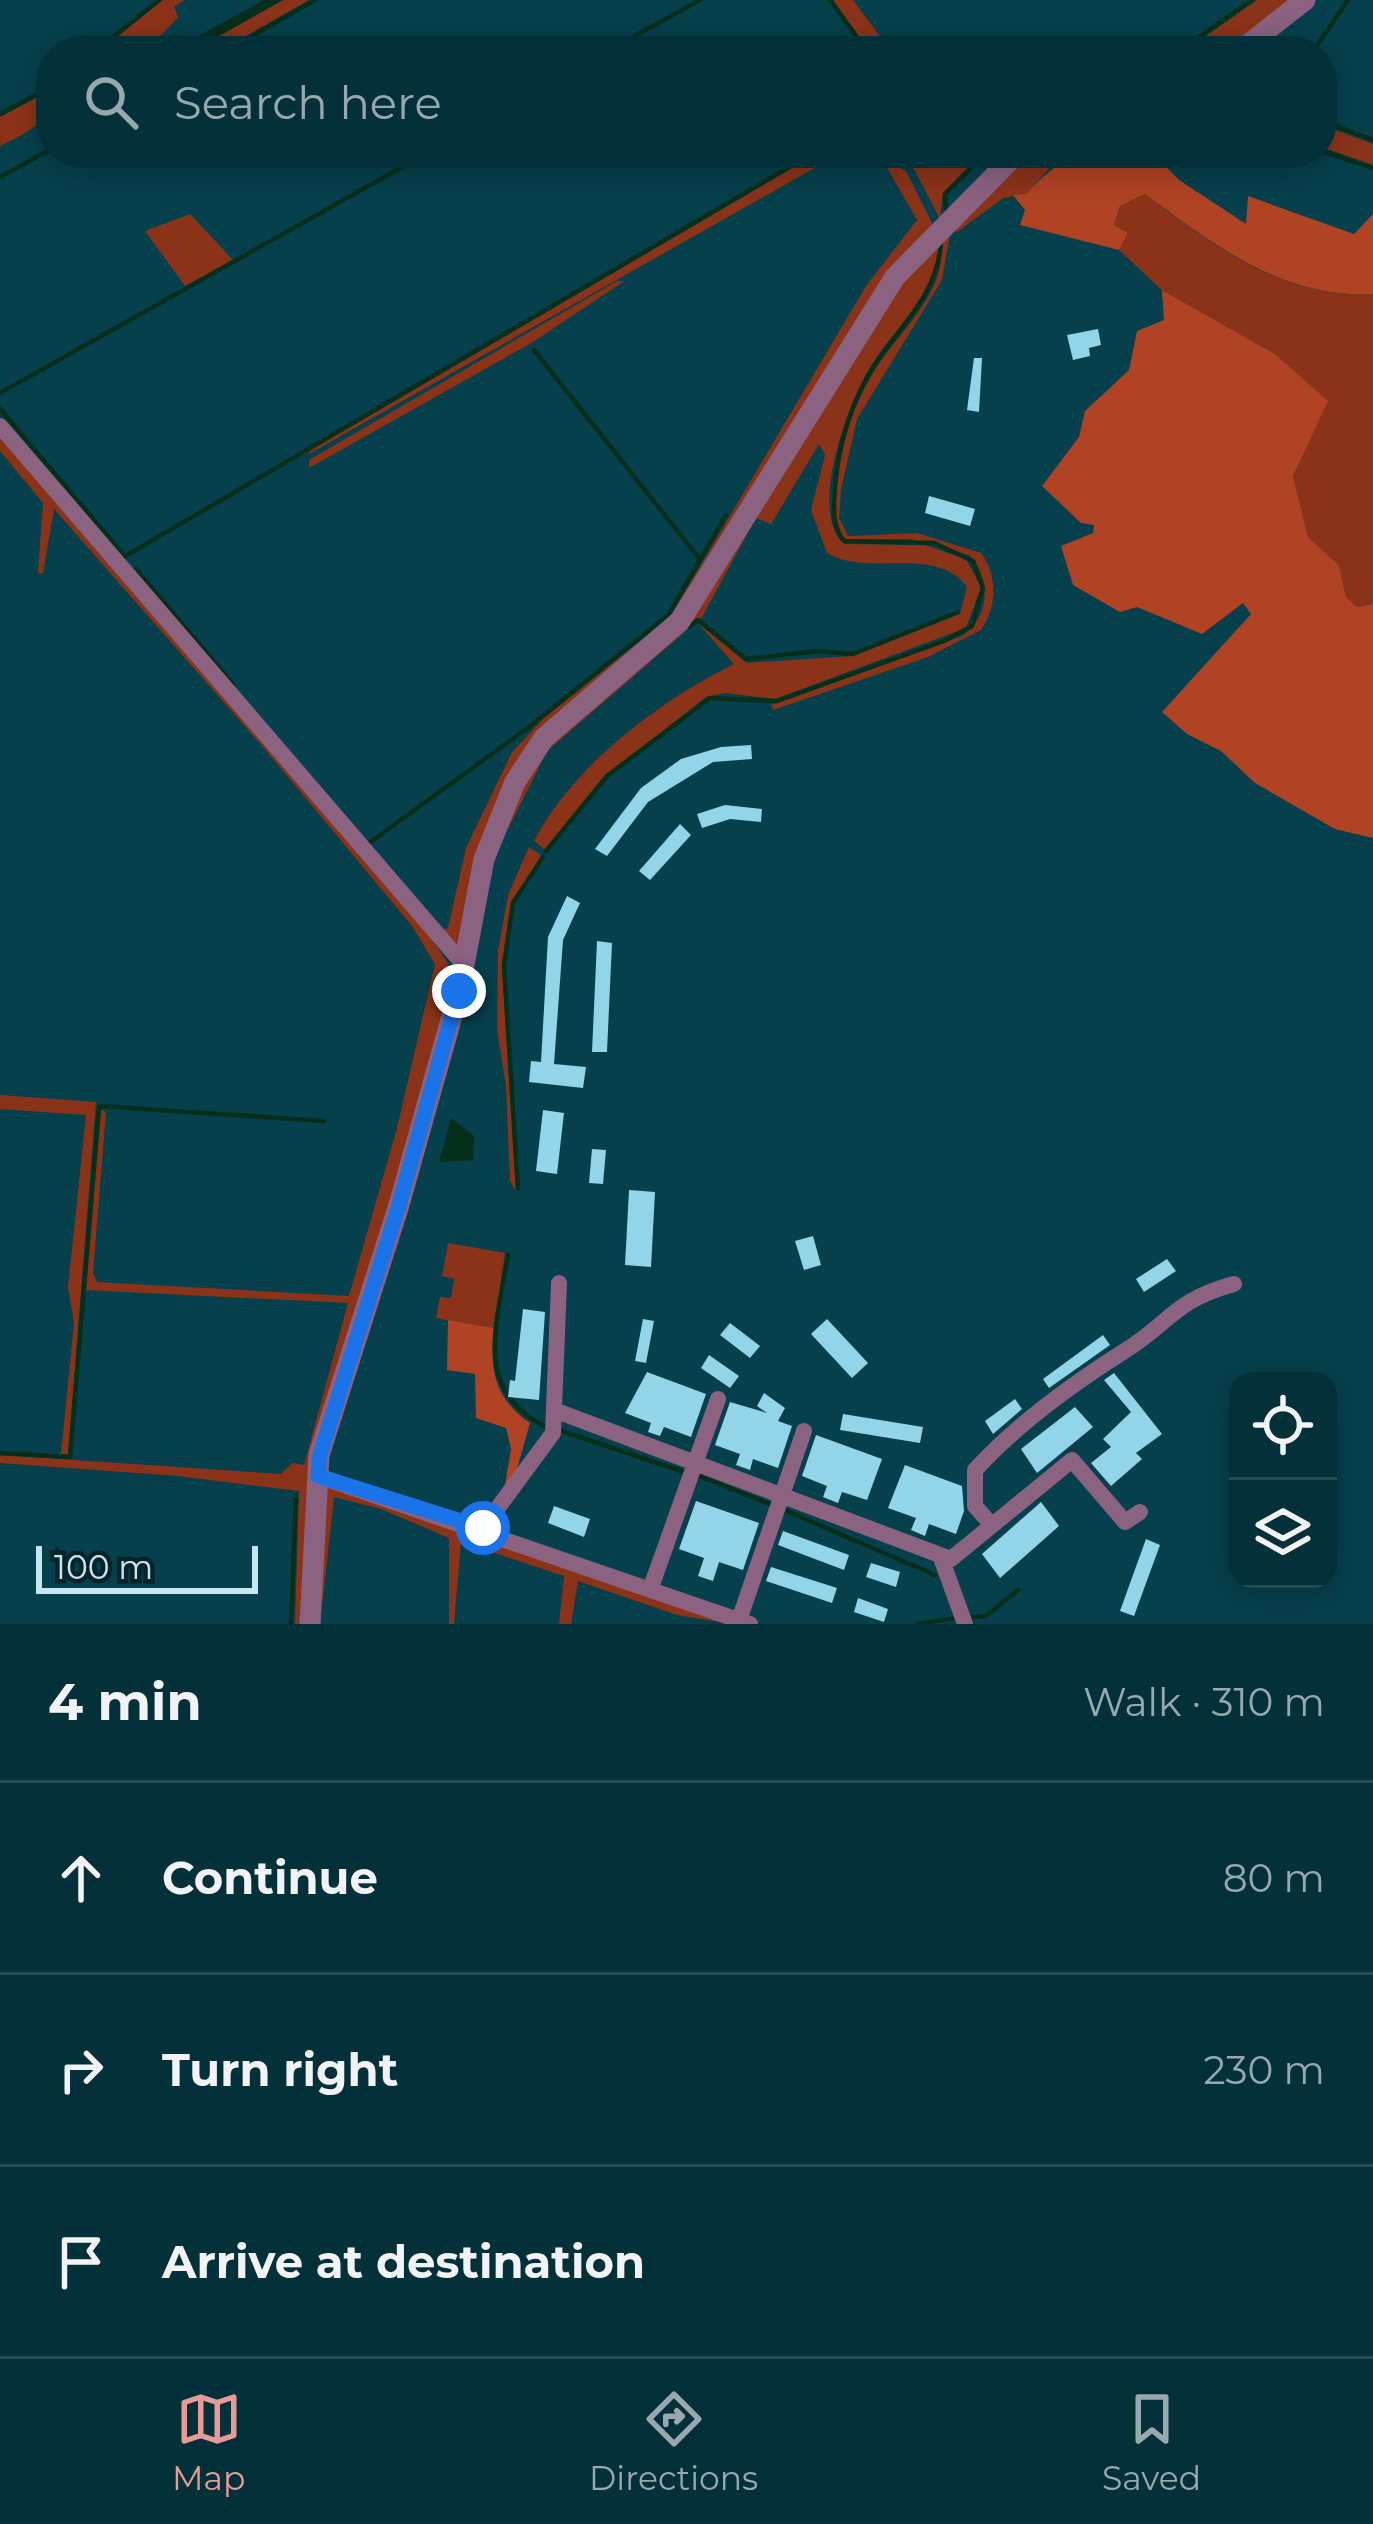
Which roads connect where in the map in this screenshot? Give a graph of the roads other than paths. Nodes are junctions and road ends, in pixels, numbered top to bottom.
1 (1305, 0) edge
2 (1259, 36) edge
3 (1002, 168) edge
4 (0, 426) edge
5 (464, 965) junction
6 (559, 1283) dead end
7 (1234, 1284) dead end
8 (718, 1399) dead end
9 (554, 1410) junction
10 (804, 1431) dead end
11 (695, 1462) junction
12 (318, 1476) junction
13 (783, 1493) junction
14 (1140, 1512) dead end
15 (989, 1522) junction
16 (483, 1528) junction
17 (940, 1555) junction
18 (650, 1590) junction
19 (745, 1622) edge
20 (310, 1624) edge
21 (965, 1624) edge

1 - 2 street
3 - 5 street
4 - 5 street
5 - 12 street
6 - 9 street
7 - 15 street
8 - 11 street
9 - 11 street
9 - 16 street
10 - 13 street
11 - 13 street
11 - 18 street
12 - 16 street
12 - 20 street
13 - 17 street
13 - 19 street
14 - 15 street
15 - 17 street
16 - 18 street
17 - 21 street
18 - 19 street

